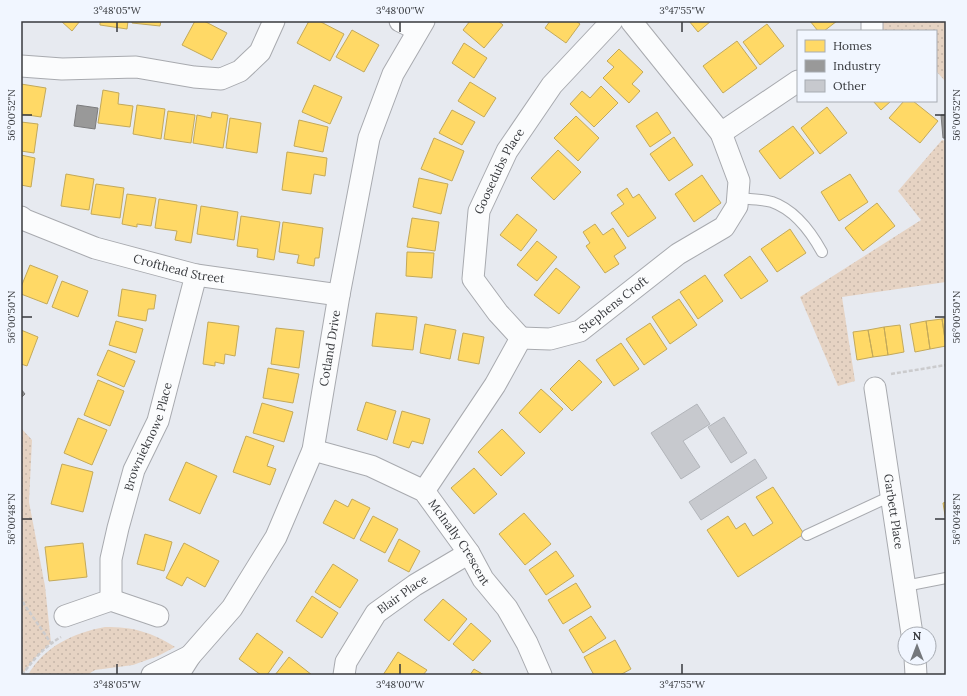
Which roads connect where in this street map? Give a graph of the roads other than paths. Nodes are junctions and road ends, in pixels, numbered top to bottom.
1 (274, 21) edge
2 (400, 21) edge
3 (612, 21) edge
4 (631, 21) edge
5 (421, 26) edge
6 (21, 66) edge
7 (797, 82) edge
8 (721, 133) junction
9 (738, 198) junction
10 (22, 221) edge
11 (822, 252) dead end
12 (196, 275) junction
13 (339, 295) junction
14 (521, 338) junction
15 (875, 388) road end
16 (313, 450) junction
17 (424, 491) junction
18 (891, 496) junction
19 (807, 535) dead end
20 (469, 553) junction
21 (946, 578) edge
22 (905, 586) junction
23 (111, 600) junction
24 (158, 616) dead end
25 (65, 626) road end
26 (911, 626) edge
27 (190, 656) junction
28 (152, 675) edge
29 (178, 675) edge
30 (344, 675) edge
31 (541, 675) edge

1 - 6 street
2 - 5 street
3 - 14 street, Goosedubs Place
4 - 8 street, Stephens Croft
5 - 13 street, Cotland Drive
7 - 8 street
8 - 9 street, Stephens Croft
9 - 11 lane
9 - 14 street, Stephens Croft
10 - 12 street, Crofthead Street
12 - 13 street, Crofthead Street
12 - 23 street, Brownieknowe Place
13 - 16 street, Cotland Drive
14 - 17 street
15 - 18 street, Garbett Place
16 - 17 street, McInally Crescent
16 - 27 street, Cotland Drive
17 - 20 street, McInally Crescent
18 - 19 lane
18 - 22 street, Garbett Place
20 - 30 street, Blair Place
20 - 31 street, McInally Crescent
21 - 22 lane
22 - 26 street, Garbett Place
23 - 24 street
23 - 25 street
27 - 28 street, Cotland Drive
27 - 29 street, Cotland Drive

